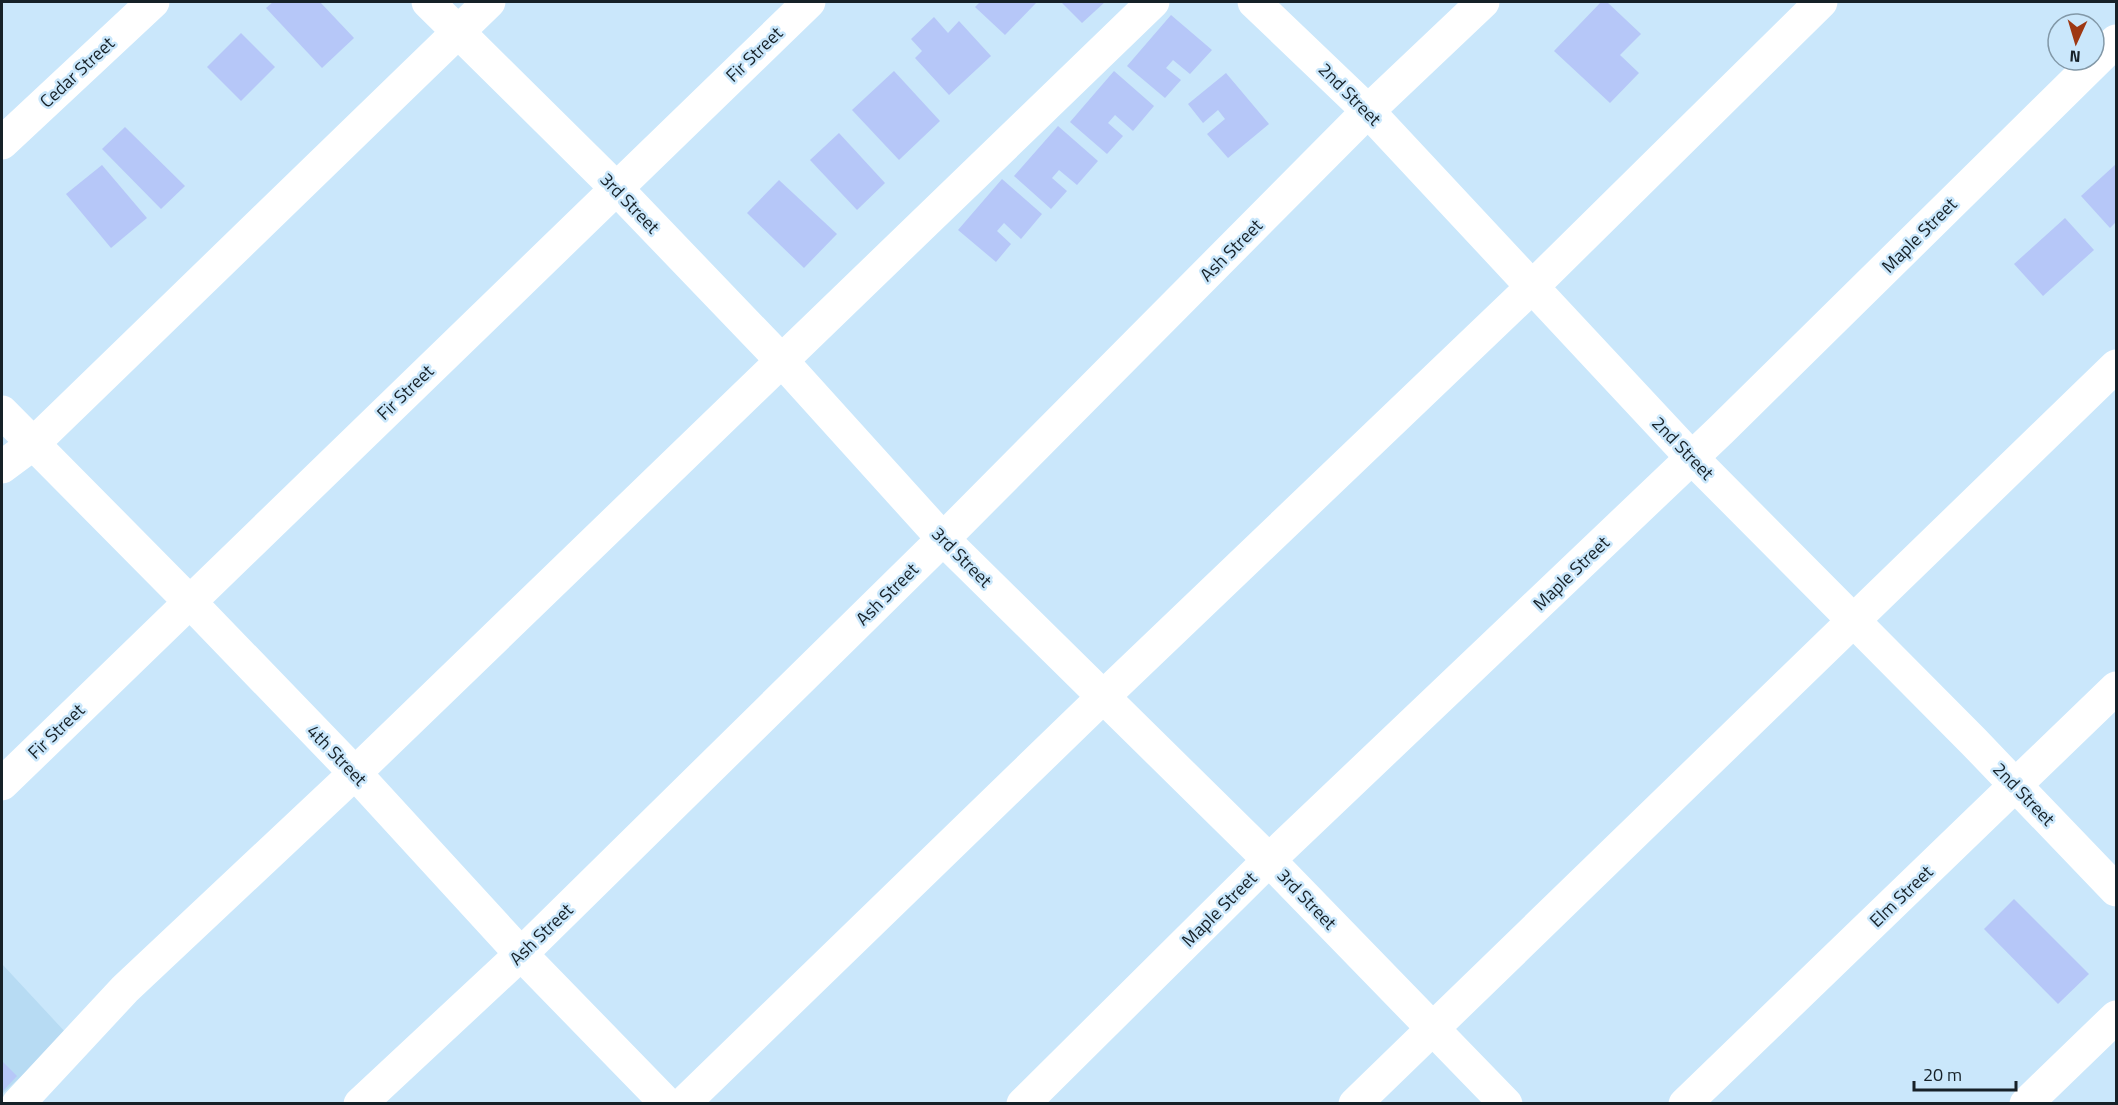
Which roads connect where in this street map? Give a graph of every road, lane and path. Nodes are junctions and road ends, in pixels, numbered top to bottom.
1 (153, 2) edge
2 (428, 2) edge
3 (489, 2) edge
4 (809, 2) edge
5 (1153, 2) edge
6 (1254, 2) edge
7 (1483, 2) edge
8 (1821, 2) edge
9 (458, 31) junction
10 (2116, 41) edge
11 (1368, 111) junction
12 (2, 143) edge
13 (616, 188) junction
14 (1532, 287) junction
15 (782, 361) junction
16 (2116, 366) edge
17 (2, 412) edge
18 (33, 444) junction
19 (1692, 458) junction
20 (2, 467) edge
21 (943, 539) junction
22 (189, 601) junction
23 (1853, 622) junction
24 (2116, 688) edge
25 (1103, 697) junction
26 (355, 773) junction
27 (2, 784) edge
28 (2016, 786) junction
29 (1269, 860) junction
30 (2116, 890) edge
31 (521, 954) junction
32 (2116, 1017) edge
33 (1433, 1029) junction
34 (18, 1104) edge
35 (360, 1104) edge
36 (667, 1104) edge
37 (683, 1104) edge
38 (1023, 1104) edge
39 (1355, 1104) edge
40 (1506, 1104) edge
41 (1686, 1104) edge
42 (2026, 1104) edge

1 - 12 street, Cedar Street
2 - 9 street, 3rd Street
3 - 9 street
4 - 13 street, Fir Street
5 - 15 street
6 - 11 street, 2nd Street
7 - 11 street, Ash Street
8 - 14 street
9 - 13 street, 3rd Street
9 - 18 street
10 - 19 street, Maple Street
11 - 14 street, 2nd Street
11 - 21 street, Ash Street
13 - 15 street, 3rd Street
13 - 22 street, Fir Street
14 - 19 street, 2nd Street
14 - 25 street
15 - 21 street, 3rd Street
15 - 26 street
16 - 23 street
17 - 18 street, 4th Street
18 - 20 street
18 - 22 street, 4th Street
19 - 23 street, 2nd Street
19 - 29 street, Maple Street
21 - 25 street, 3rd Street
21 - 31 street, Ash Street
22 - 26 street, 4th Street
22 - 27 street, Fir Street
23 - 28 street, 2nd Street
23 - 33 street
24 - 28 street, Elm Street
25 - 29 street, 3rd Street
25 - 37 street
26 - 31 street, 4th Street
26 - 34 street
28 - 30 street, 2nd Street
28 - 41 street, Elm Street
29 - 33 street, 3rd Street
29 - 38 street, Maple Street
31 - 35 street, Ash Street
31 - 36 street, 4th Street
32 - 42 street
33 - 39 street
33 - 40 street, 3rd Street

